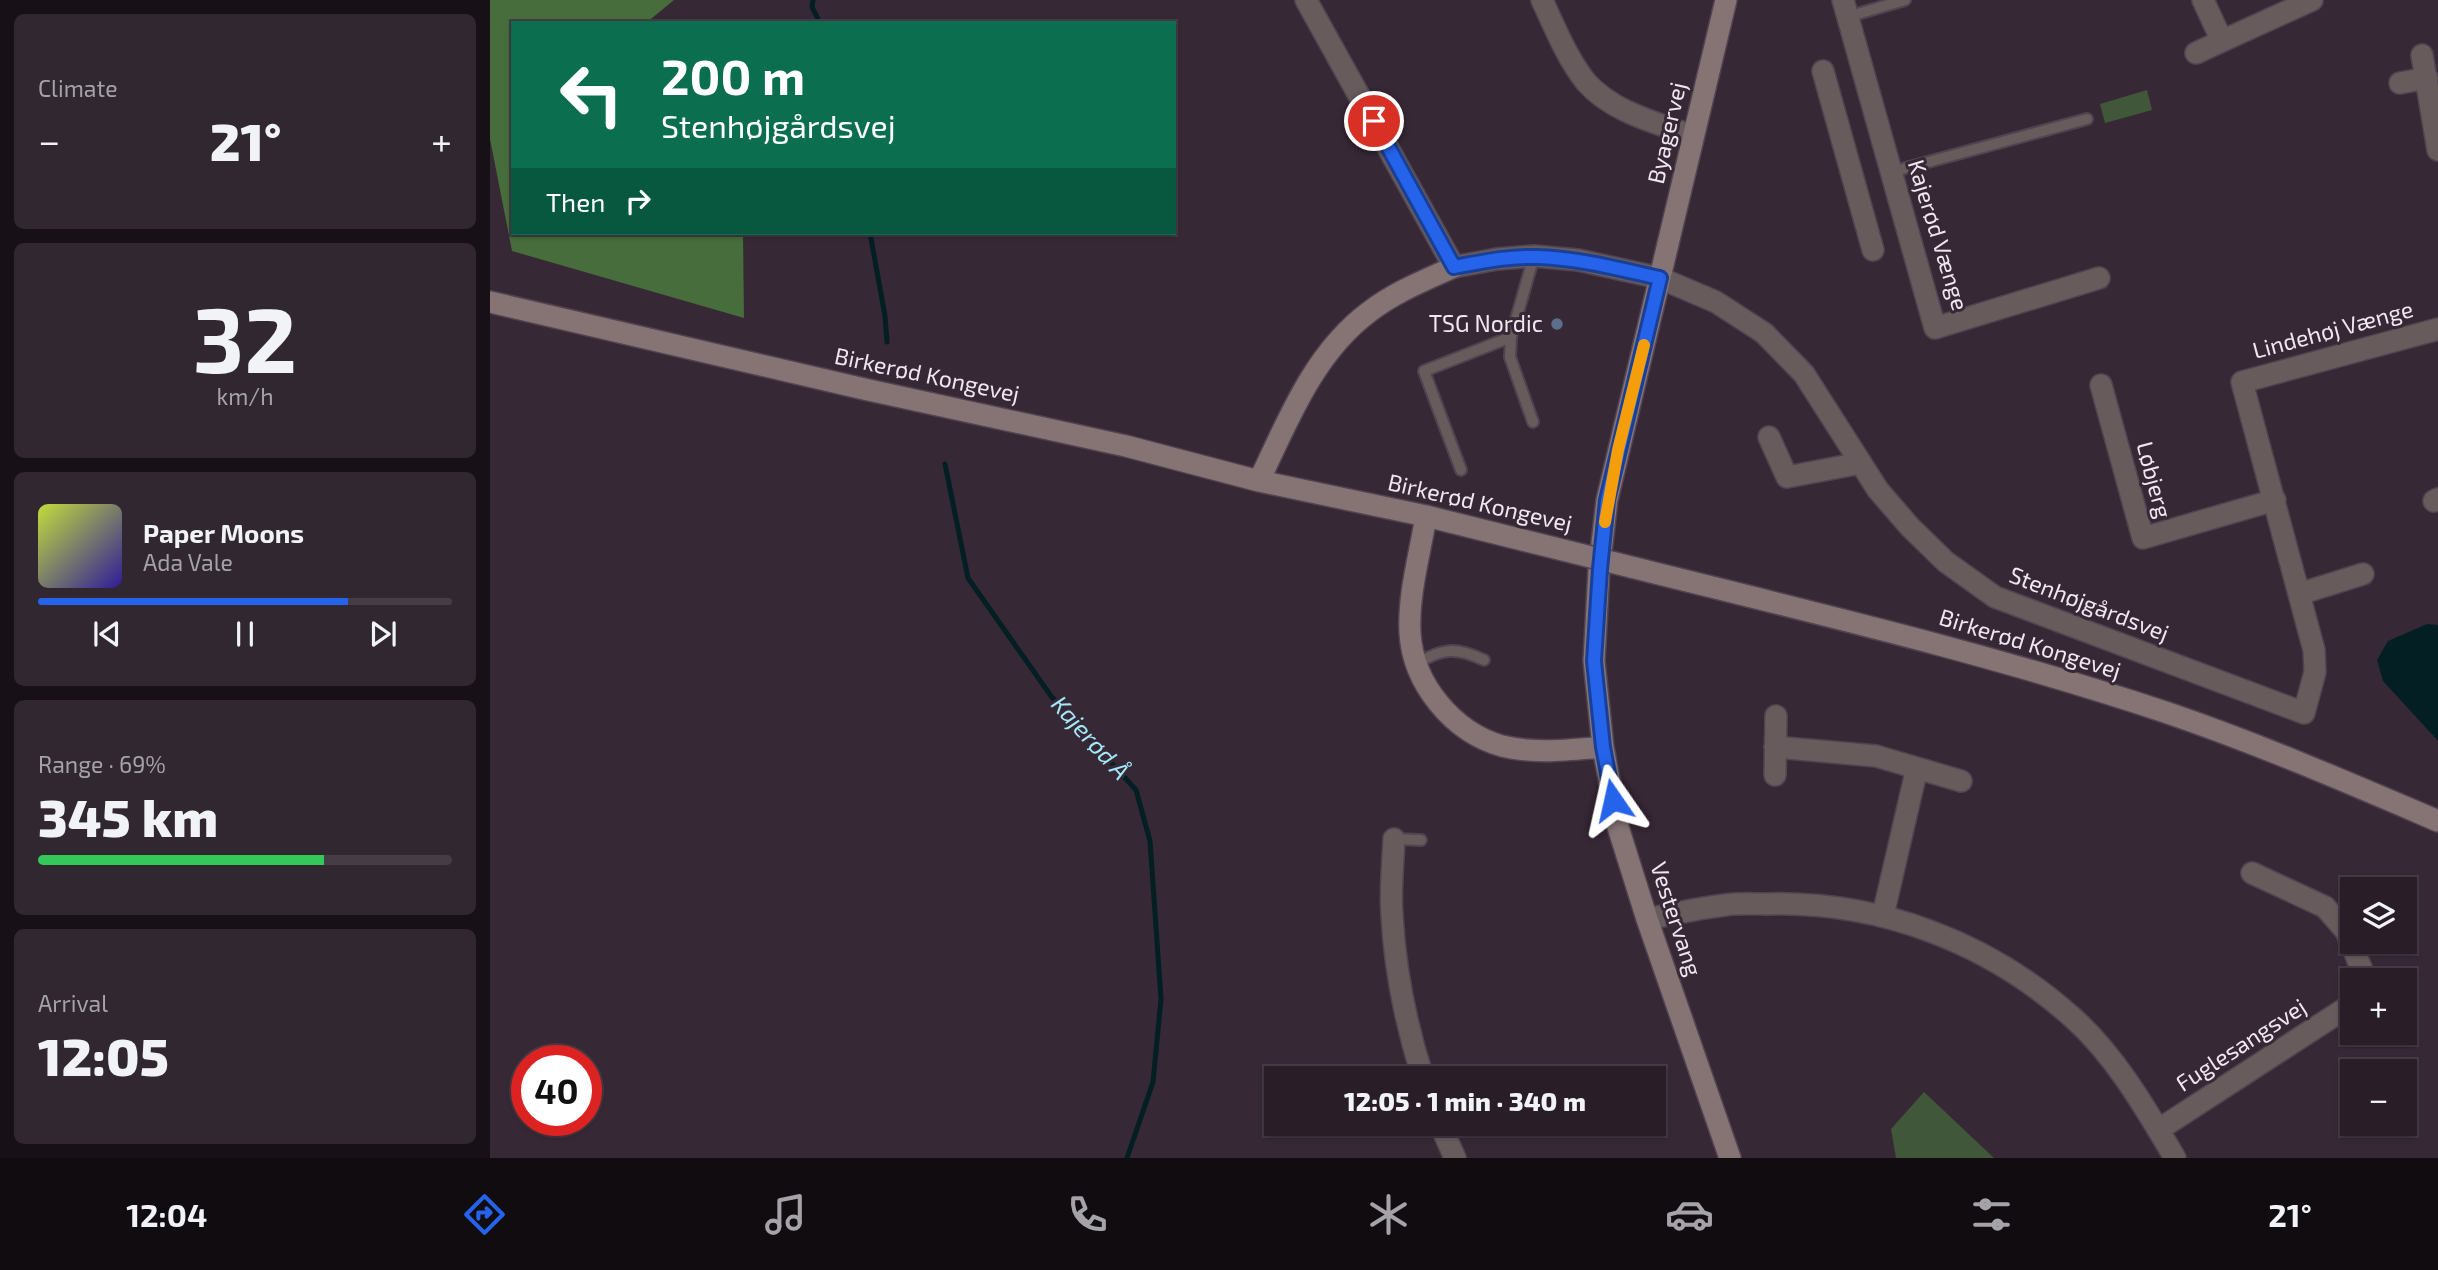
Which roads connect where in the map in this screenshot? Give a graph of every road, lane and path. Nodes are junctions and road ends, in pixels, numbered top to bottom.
1 (1307, 0) edge
2 (1542, 0) edge
3 (1726, 0) edge
4 (1905, 0) edge
5 (2203, 0) edge
6 (2312, 0) edge
7 (1845, 8) edge
8 (2222, 41) junction
9 (2196, 53) dead end
10 (2423, 55) dead end
11 (1823, 71) dead end
12 (2427, 78) junction
13 (2400, 83) dead end
14 (1876, 119) junction
15 (2087, 119) dead end
16 (1840, 130) junction
17 (1693, 136) junction
18 (2438, 150) edge
19 (1891, 172) junction
20 (1873, 250) dead end
21 (1534, 256) junction
22 (1454, 267) junction
23 (1660, 278) junction
24 (2099, 278) dead end
25 (490, 302) edge
26 (2438, 329) edge
27 (1511, 337) junction
28 (2101, 385) dead end
29 (1533, 422) dead end
30 (1769, 437) dead end
31 (1861, 463) junction
32 (1461, 470) dead end
33 (1259, 481) junction
34 (2275, 500) junction
35 (1426, 516) junction
36 (2363, 574) dead end
37 (2299, 594) junction
38 (1484, 660) dead end
39 (1416, 664) junction
40 (1776, 716) dead end
41 (1603, 747) junction
42 (1775, 747) junction
43 (1917, 768) junction
44 (1775, 775) dead end
45 (1961, 781) dead end
46 (2438, 821) edge
47 (1394, 839) joint
48 (1422, 840) dead end
49 (2252, 873) dead end
50 (1883, 915) junction
51 (1647, 919) junction
52 (2361, 968) edge
53 (2340, 1012) edge
54 (1420, 1066) edge
55 (2158, 1130) junction
56 (1445, 1136) edge
57 (1455, 1158) edge
58 (1730, 1158) edge
59 (2175, 1158) edge

1 - 22 street
2 - 17 street
3 - 17 main road, Byagervej
4 - 7 lane
5 - 8 street
6 - 8 street
7 - 14 street, Kajerød Vænge
8 - 9 street
10 - 12 street
11 - 16 street
12 - 13 street
12 - 18 street
14 - 16 street
14 - 19 street, Kajerød Vænge
15 - 19 lane
16 - 20 street
17 - 23 main road, Byagervej
19 - 24 street, Kajerød Vænge
21 - 22 street, Stenhøjgårdsvej
21 - 23 street, Stenhøjgårdsvej
21 - 27 lane
22 - 33 main road
23 - 31 street, Stenhøjgårdsvej
23 - 41 main road, Vestervang
25 - 33 main road, Birkerød Kongevej
26 - 34 street, Lindehøj Vænge
27 - 29 lane
27 - 32 lane
28 - 34 street, Løbjerg
30 - 31 street
31 - 37 street, Stenhøjgårdsvej
33 - 35 main road, Birkerød Kongevej
34 - 37 street
35 - 39 main road
35 - 46 main road, Birkerød Kongevej, bridge
36 - 37 street
38 - 39 lane
39 - 41 main road
40 - 42 street
41 - 51 main road, Vestervang
42 - 43 street
42 - 44 street
43 - 45 street
43 - 50 street
47 - 48 lane
47 - 54 street
49 - 52 street
50 - 51 street
50 - 55 street
51 - 58 main road, Vestervang
53 - 55 street, Fuglesangsvej
55 - 59 street
56 - 57 street

